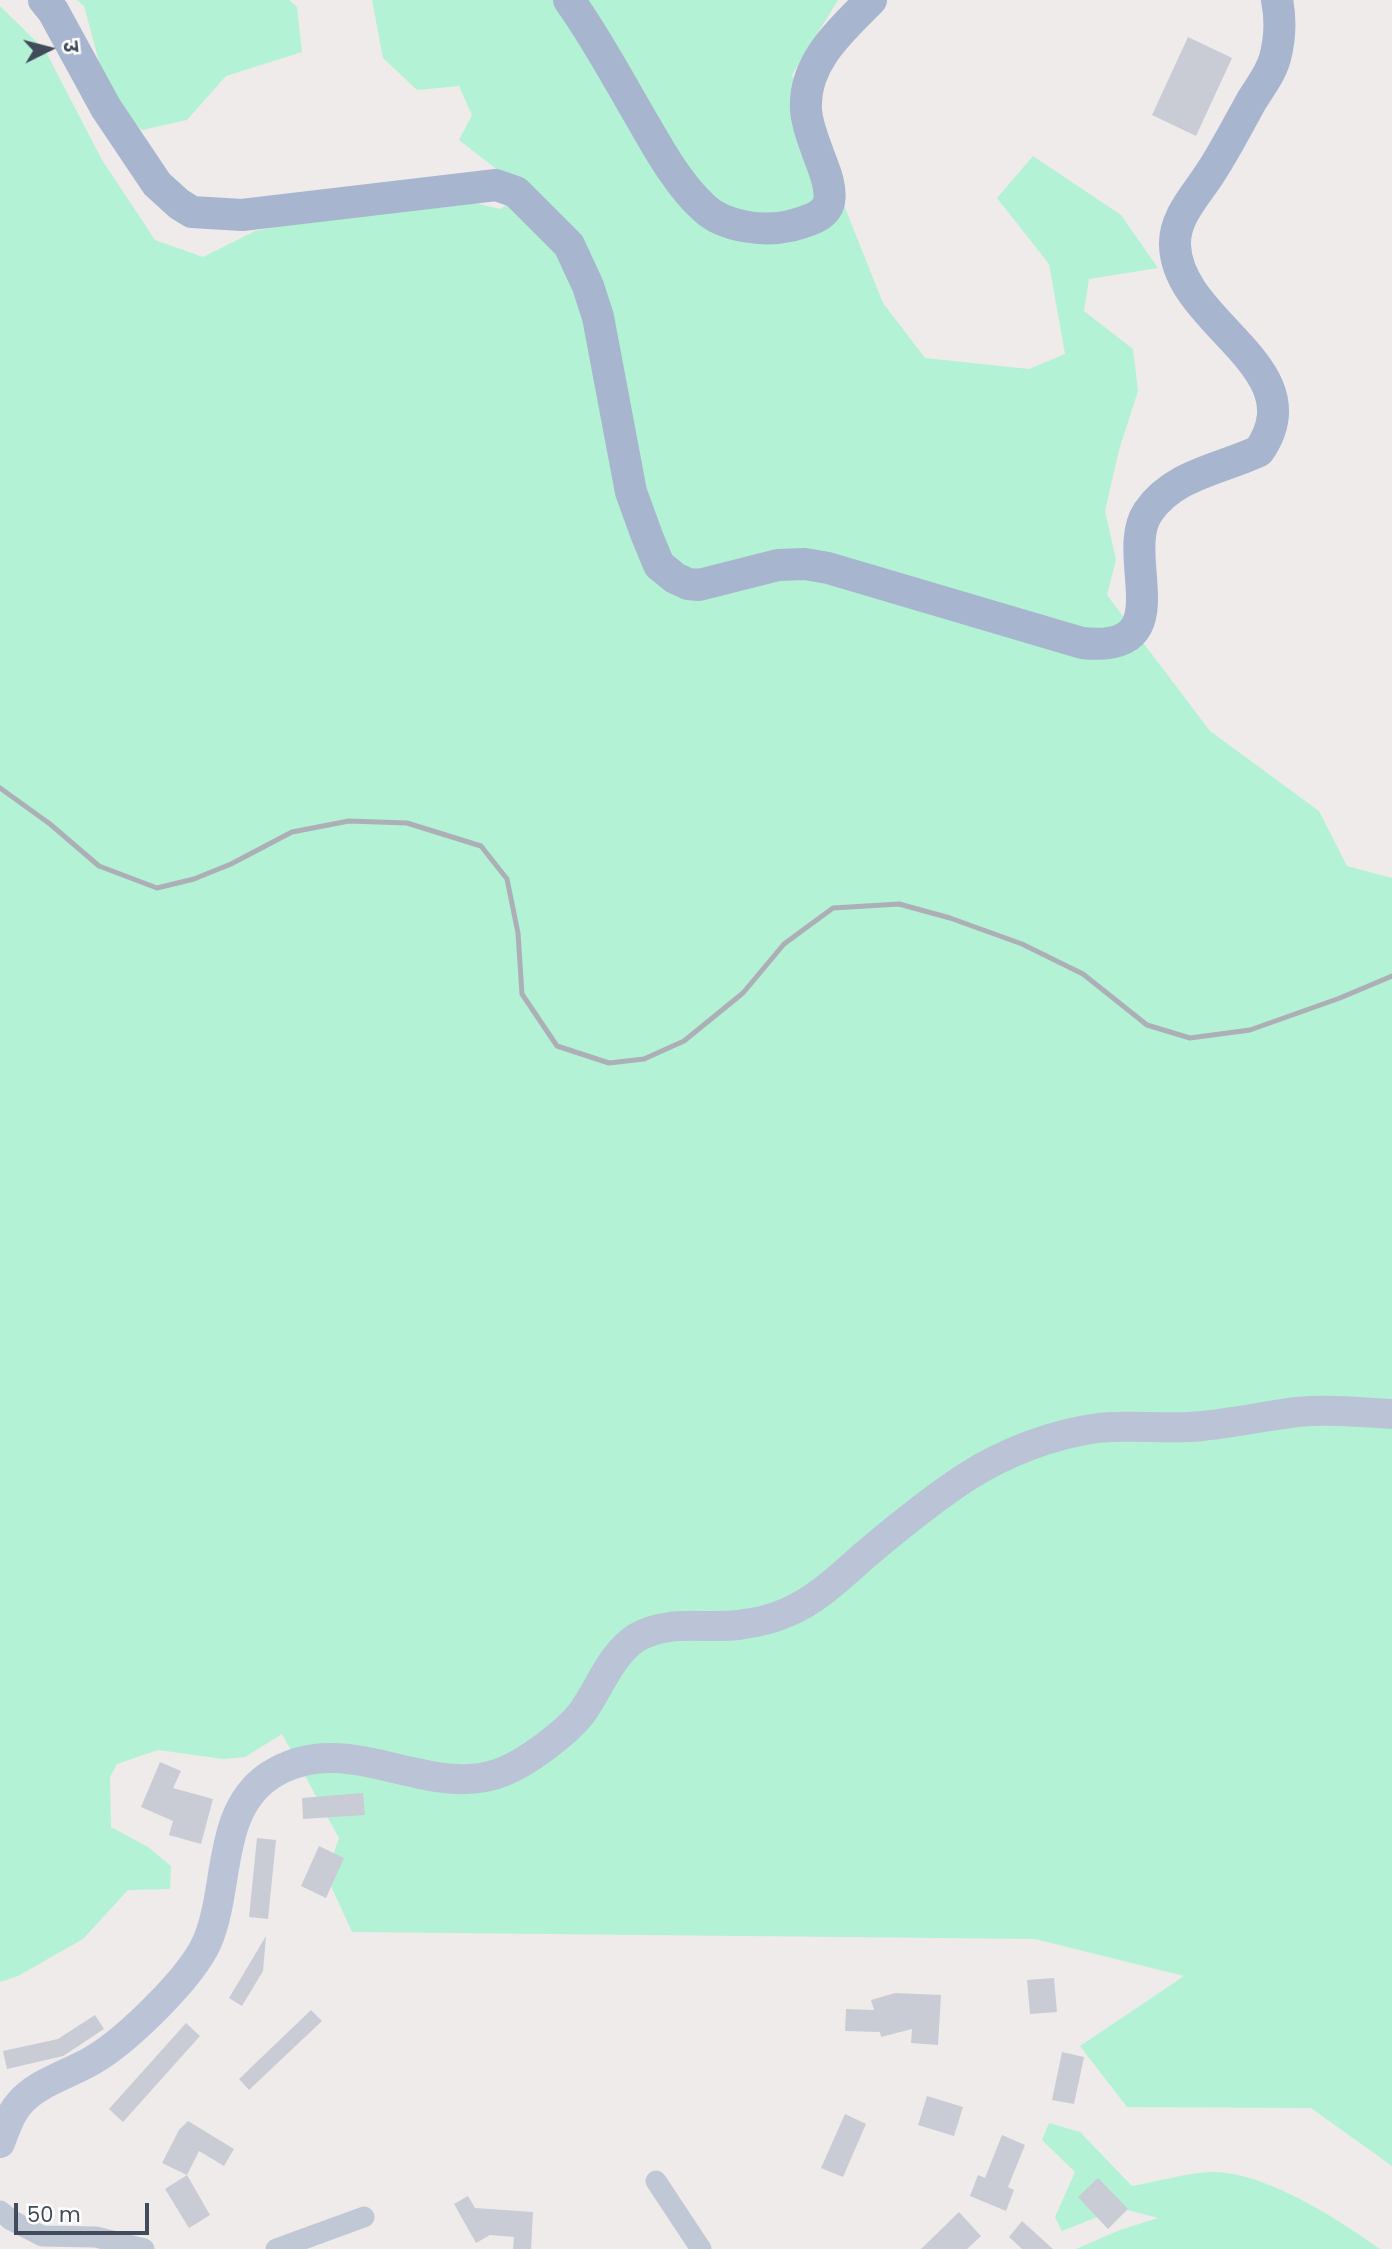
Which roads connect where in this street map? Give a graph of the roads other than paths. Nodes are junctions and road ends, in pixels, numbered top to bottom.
1 (44, 0) edge
2 (569, 0) edge
3 (871, 0) edge
4 (1277, 0) edge
5 (1392, 1414) edge
6 (0, 2143) edge
7 (656, 2181) dead end
8 (0, 2211) edge
9 (364, 2217) dead end
10 (144, 2249) edge
11 (276, 2249) edge
12 (701, 2249) edge

1 - 4 main road
2 - 3 main road
5 - 6 street
7 - 12 street
8 - 10 street
9 - 11 street

